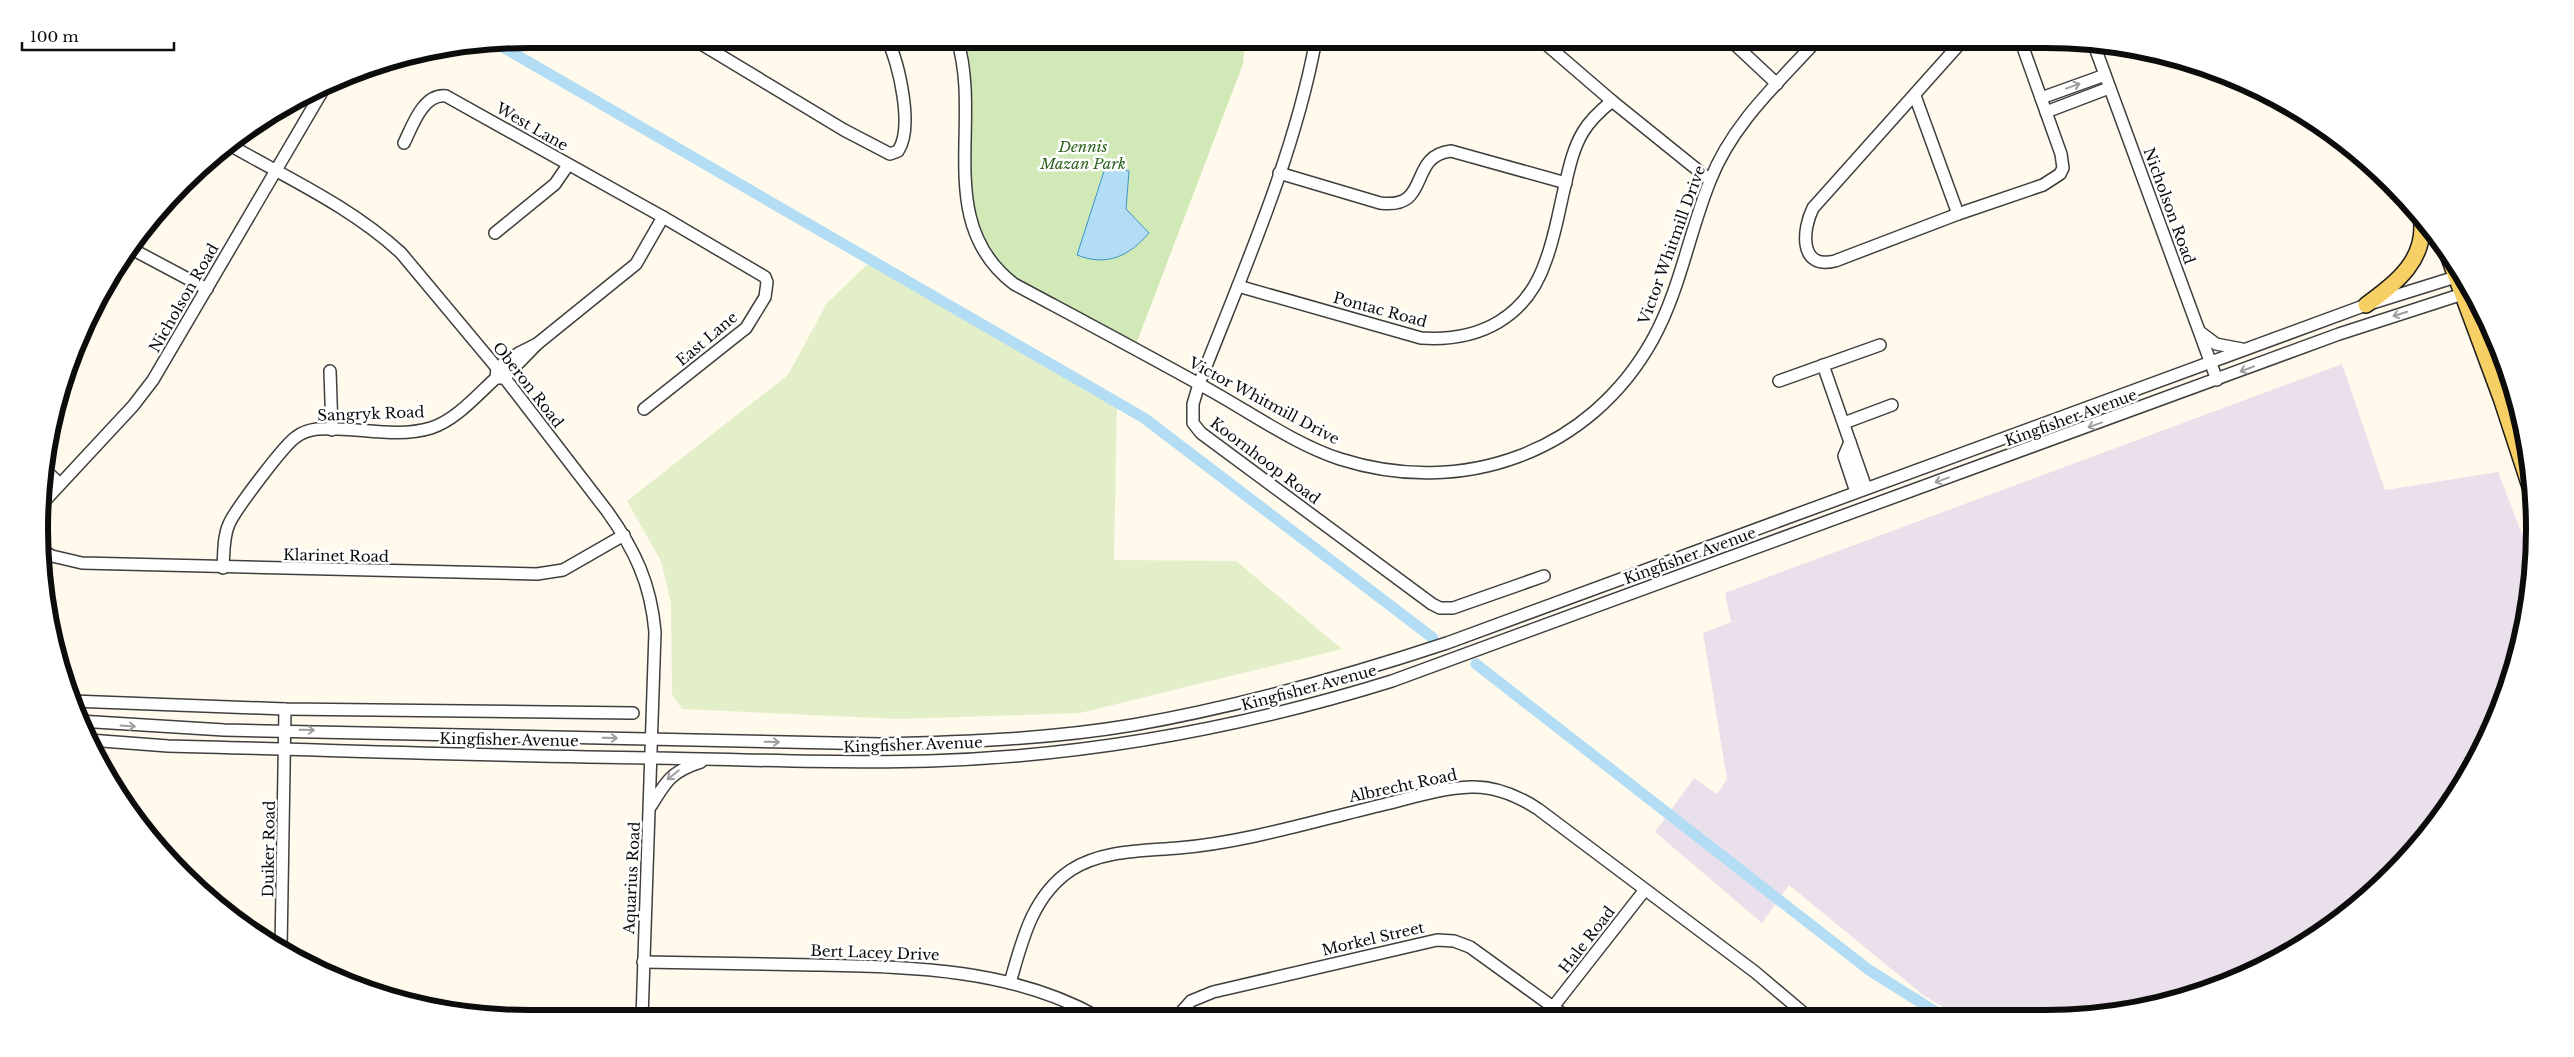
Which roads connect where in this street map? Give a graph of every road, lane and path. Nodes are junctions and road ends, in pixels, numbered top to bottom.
1 (720, 48) edge
2 (890, 48) edge
3 (959, 48) edge
4 (1314, 48) edge
5 (1550, 48) edge
6 (1739, 48) edge
7 (1810, 48) edge
8 (1956, 48) edge
9 (2023, 48) edge
10 (2096, 51) edge
11 (2104, 75) junction
12 (1777, 84) junction
13 (2109, 88) junction
14 (320, 95) edge
15 (1915, 96) junction
16 (2041, 98) junction
17 (1612, 101) junction
18 (2046, 112) junction
19 (404, 144) dead end
20 (235, 148) edge
21 (568, 165) junction
22 (275, 172) junction
23 (1279, 173) junction
24 (1710, 180) junction
25 (1566, 183) junction
26 (1958, 214) junction
27 (663, 217) junction
28 (2422, 230) edge
29 (495, 233) dead end
30 (136, 251) edge
31 (2455, 277) edge
32 (1238, 286) junction
33 (207, 289) junction
34 (2465, 294) edge
35 (2366, 305) junction
36 (2475, 312) edge
37 (2199, 331) junction
38 (1880, 345) dead end
39 (2245, 350) junction
40 (2210, 363) junction
41 (1823, 365) junction
42 (330, 371) dead end
43 (499, 375) junction
44 (2217, 380) junction
45 (1779, 381) dead end
46 (1198, 384) junction
47 (1892, 405) dead end
48 (644, 409) dead end
49 (2513, 417) edge
50 (1844, 423) junction
51 (332, 430) junction
52 (51, 476) edge
53 (60, 484) junction
54 (1861, 490) junction
55 (49, 496) edge
56 (624, 535) junction
57 (49, 554) edge
58 (223, 568) junction
59 (1544, 576) dead end
60 (80, 701) edge
61 (285, 709) junction
62 (633, 713) dead end
63 (88, 723) edge
64 (285, 730) junction
65 (652, 739) junction
66 (97, 741) edge
67 (285, 749) junction
68 (651, 758) junction
69 (710, 759) junction
70 (650, 808) junction
71 (1644, 891) junction
72 (281, 941) edge
73 (643, 962) junction
74 (1010, 983) junction
75 (1553, 1007) junction
76 (642, 1010) edge
77 (1078, 1010) edge
78 (1183, 1010) edge
79 (1557, 1010) edge
80 (1800, 1010) edge

1 - 2 street
3 - 46 street, Victor Whitmill Drive
4 - 23 street, Koornhoop Road
5 - 17 street
6 - 12 street
7 - 12 street, Victor Whitmill Drive
8 - 15 street
9 - 16 street
10 - 11 street, Nicholson Road
11 - 13 street, Nicholson Road
16 -> 11 street
12 - 24 street, Victor Whitmill Drive
13 - 18 street
13 - 37 street, Nicholson Road
14 - 22 street, Nicholson Road
15 - 26 street
15 - 26 street
16 - 18 street
17 - 24 street
17 - 25 street, Pontac Road
18 - 26 street
19 - 21 street, West Lane
20 - 22 street, Oberon Road
21 - 27 street, West Lane
21 - 29 street
22 - 33 street, Nicholson Road
22 - 43 street, Oberon Road
23 - 25 street
23 - 32 street, Koornhoop Road
24 - 46 street, Victor Whitmill Drive
25 - 32 street, Pontac Road
27 - 43 street, Sangryk Road
27 - 48 street, East Lane
28 - 35 main road
30 - 33 street
31 - 35 street, Kingfisher Avenue
32 - 46 street, Koornhoop Road
33 - 53 street, Nicholson Road
34 -> 44 street, Kingfisher Avenue
35 - 39 street, Kingfisher Avenue
36 - 49 main road
37 - 39 street
37 - 40 street, Nicholson Road
38 - 41 street
39 - 40 street, Kingfisher Avenue
40 - 44 street, Nicholson Road
40 - 54 street, Kingfisher Avenue
41 - 45 street
41 - 50 street
42 - 51 street
43 - 51 street, Sangryk Road
43 - 56 street, Oberon Road
44 -> 69 street, Kingfisher Avenue
46 - 59 street, Koornhoop Road
47 - 50 street
50 - 54 street
51 - 58 street, Sangryk Road
52 - 53 street
53 - 55 street, Nicholson Road
65 -> 54 street, Kingfisher Avenue
56 - 58 street, Klarinet Road
56 - 65 street, Oberon Road
57 - 58 street, Klarinet Road
60 - 61 street
61 - 62 street
61 - 64 street, Duiker Road
63 -> 64 street, Kingfisher Avenue
64 -> 65 street, Kingfisher Avenue
64 - 67 street, Duiker Road
65 - 68 street, Aquarius Road
66 - 67 street, Kingfisher Avenue
67 - 68 street, Kingfisher Avenue
67 - 72 street, Duiker Road
68 - 69 street, Kingfisher Avenue
68 - 70 street, Aquarius Road
69 -> 70 street
70 - 73 street, Aquarius Road
71 - 74 street, Albrecht Road
71 - 75 street, Hale Road
71 - 80 street, Albrecht Road
73 - 74 street, Bert Lacey Drive
73 - 76 street, Aquarius Road
74 - 77 street, Bert Lacey Drive
75 - 78 street, Morkel Street
75 - 79 street, Morkel Street

